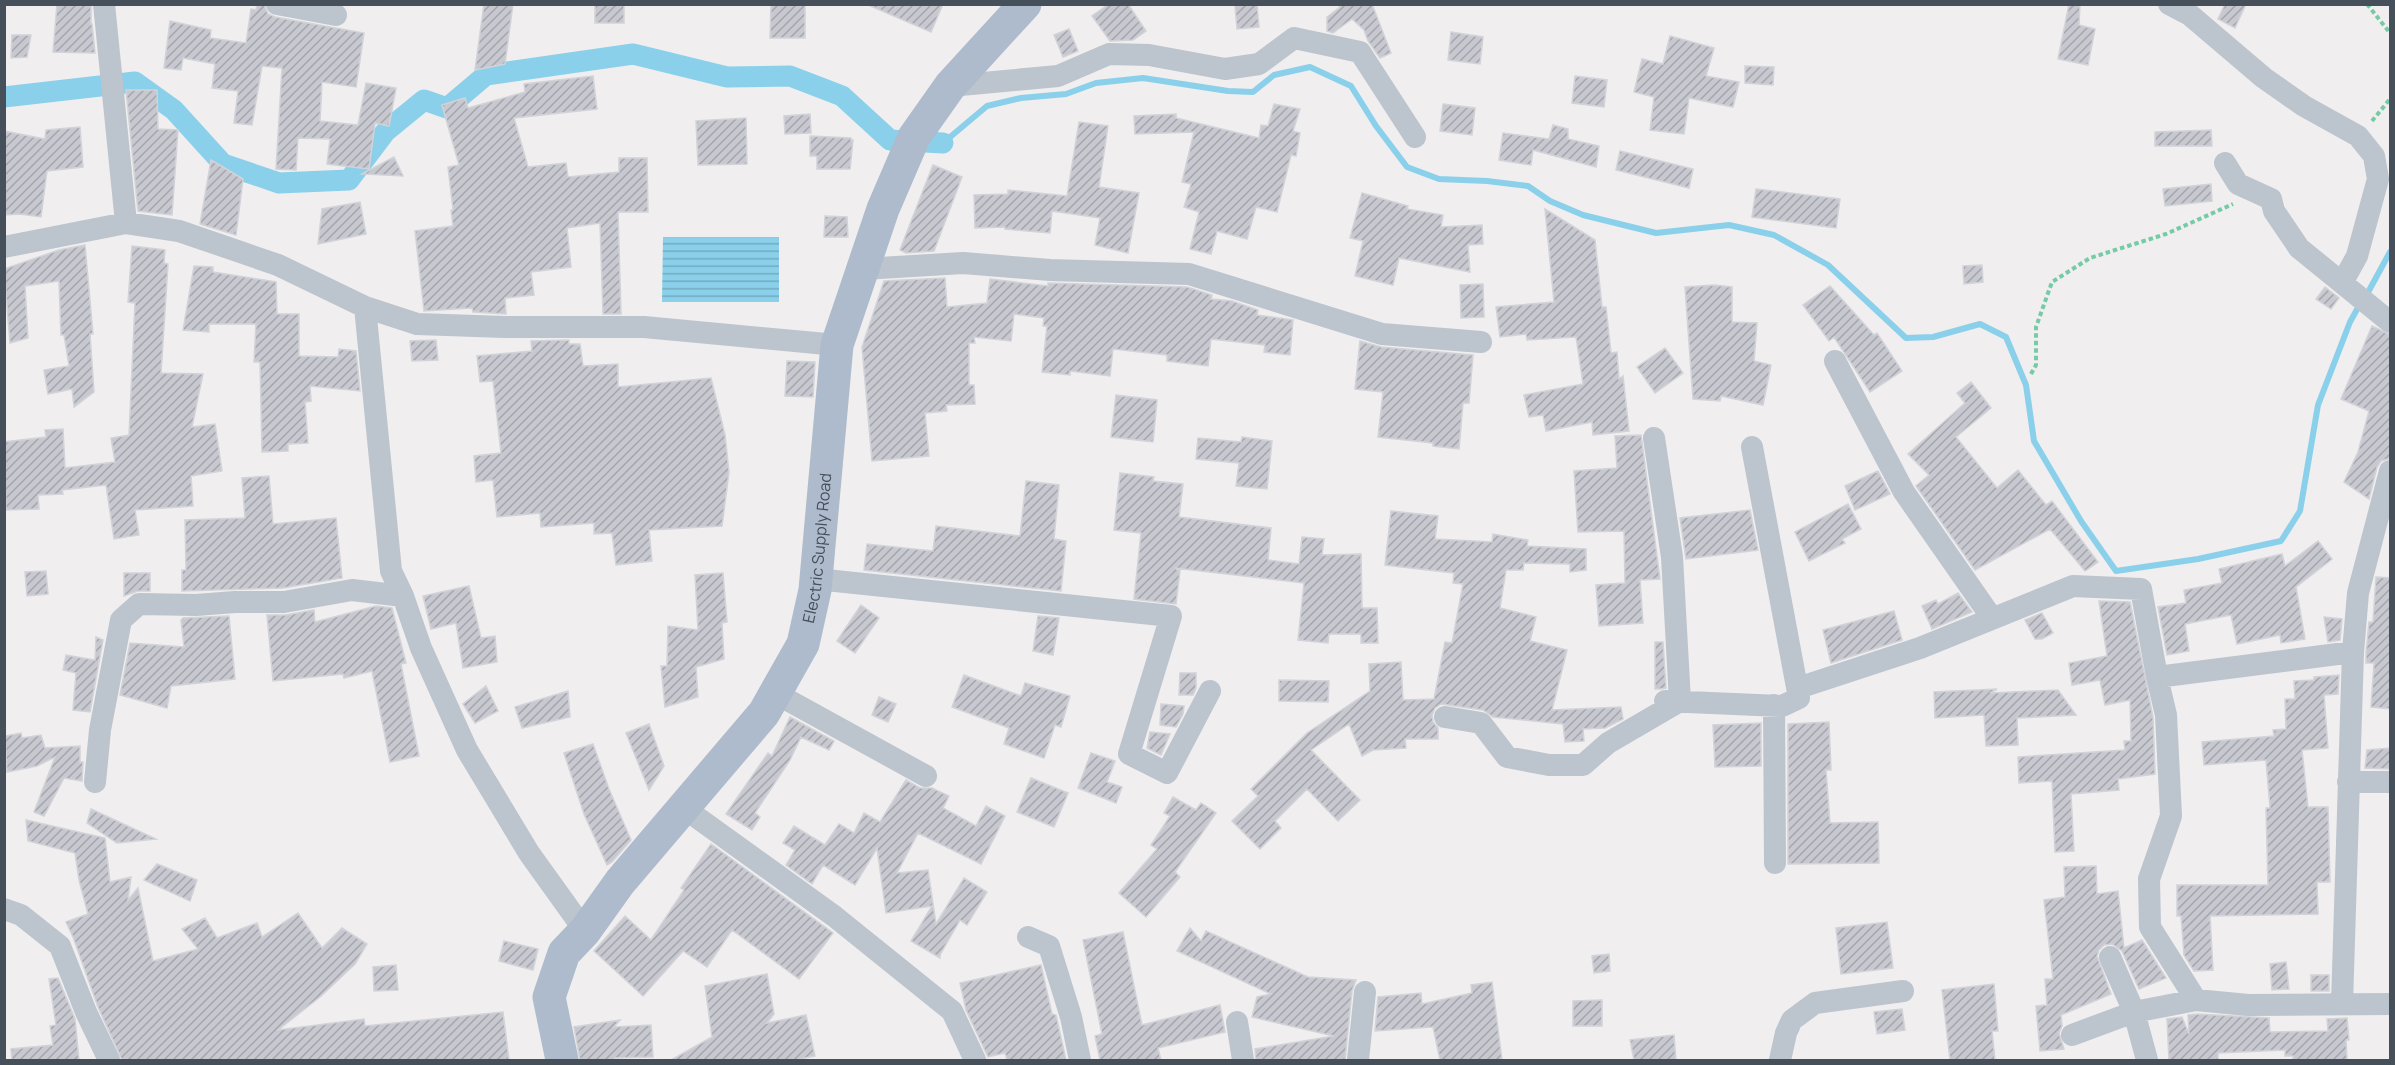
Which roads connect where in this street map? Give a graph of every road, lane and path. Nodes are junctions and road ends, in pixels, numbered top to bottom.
1 (104, 4) edge
2 (277, 4) edge
3 (1025, 4) edge
4 (2169, 4) edge
5 (2367, 4) edge
6 (336, 15) dead end
7 (2391, 33) edge
8 (950, 86) junction
9 (2391, 99) edge
10 (2358, 136) junction
11 (1415, 137) dead end
12 (2225, 163) dead end
13 (2258, 193) junction
14 (126, 223) junction
15 (4, 247) edge
16 (863, 269) junction
17 (2342, 282) junction
18 (365, 307) junction
19 (2390, 322) edge
20 (1480, 342) dead end
21 (837, 345) junction
22 (1835, 361) dead end
23 (2031, 374) dead end
24 (1654, 438) dead end
25 (1752, 447) dead end
26 (2391, 471) edge
27 (816, 579) junction
28 (403, 596) junction
29 (1992, 618) junction
30 (2353, 652) junction
31 (2157, 677) junction
32 (1798, 688) junction
33 (1210, 691) dead end
34 (775, 693) junction
35 (1669, 701) junction
36 (1774, 705) junction
37 (1446, 717) dead end
38 (926, 776) dead end
39 (95, 782) dead end
40 (2348, 782) junction
41 (2391, 782) edge
42 (684, 808) junction
43 (1775, 863) dead end
44 (4, 909) edge
45 (585, 931) junction
46 (1028, 937) dead end
47 (2110, 957) dead end
48 (1903, 991) dead end
49 (1365, 992) dead end
50 (2196, 1000) junction
51 (2342, 1004) junction
52 (2391, 1004) edge
53 (2134, 1012) junction
54 (1237, 1022) dead end
55 (2072, 1035) dead end
56 (109, 1060) edge
57 (562, 1060) edge
58 (975, 1060) edge
59 (1080, 1060) edge
60 (1243, 1060) edge
61 (1358, 1060) edge
62 (1780, 1060) edge
63 (2147, 1060) edge

1 - 14 street
2 - 6 street
3 - 8 main road, Electric Supply Road
4 - 10 street
5 - 7 path
8 - 11 street
8 - 16 main road, Electric Supply Road
9 - 10 path
10 - 17 street
12 - 13 street
13 - 17 street
13 - 23 path
14 - 15 street
14 - 18 street
16 - 20 street
16 - 21 main road, Electric Supply Road
17 - 19 street
18 - 21 street
18 - 28 street
21 - 27 main road, Electric Supply Road
22 - 29 street
24 - 35 street
25 - 32 street
26 - 30 street
27 - 33 street
27 - 34 main road, Electric Supply Road
28 - 39 street
28 - 45 street
29 - 31 street
29 - 32 street
30 - 31 street
30 - 40 street
31 - 50 street
32 - 36 street
34 - 38 street
34 - 42 main road, Electric Supply Road
35 - 36 street
35 - 37 street
36 - 43 street
40 - 41 street
40 - 51 street
42 - 45 main road, Electric Supply Road
42 - 58 street
44 - 56 street
45 - 57 main road, Electric Supply Road
46 - 59 street
47 - 53 street
48 - 62 street
49 - 61 street
50 - 51 street
50 - 53 street
51 - 52 street
53 - 55 street
53 - 63 street
54 - 60 street

